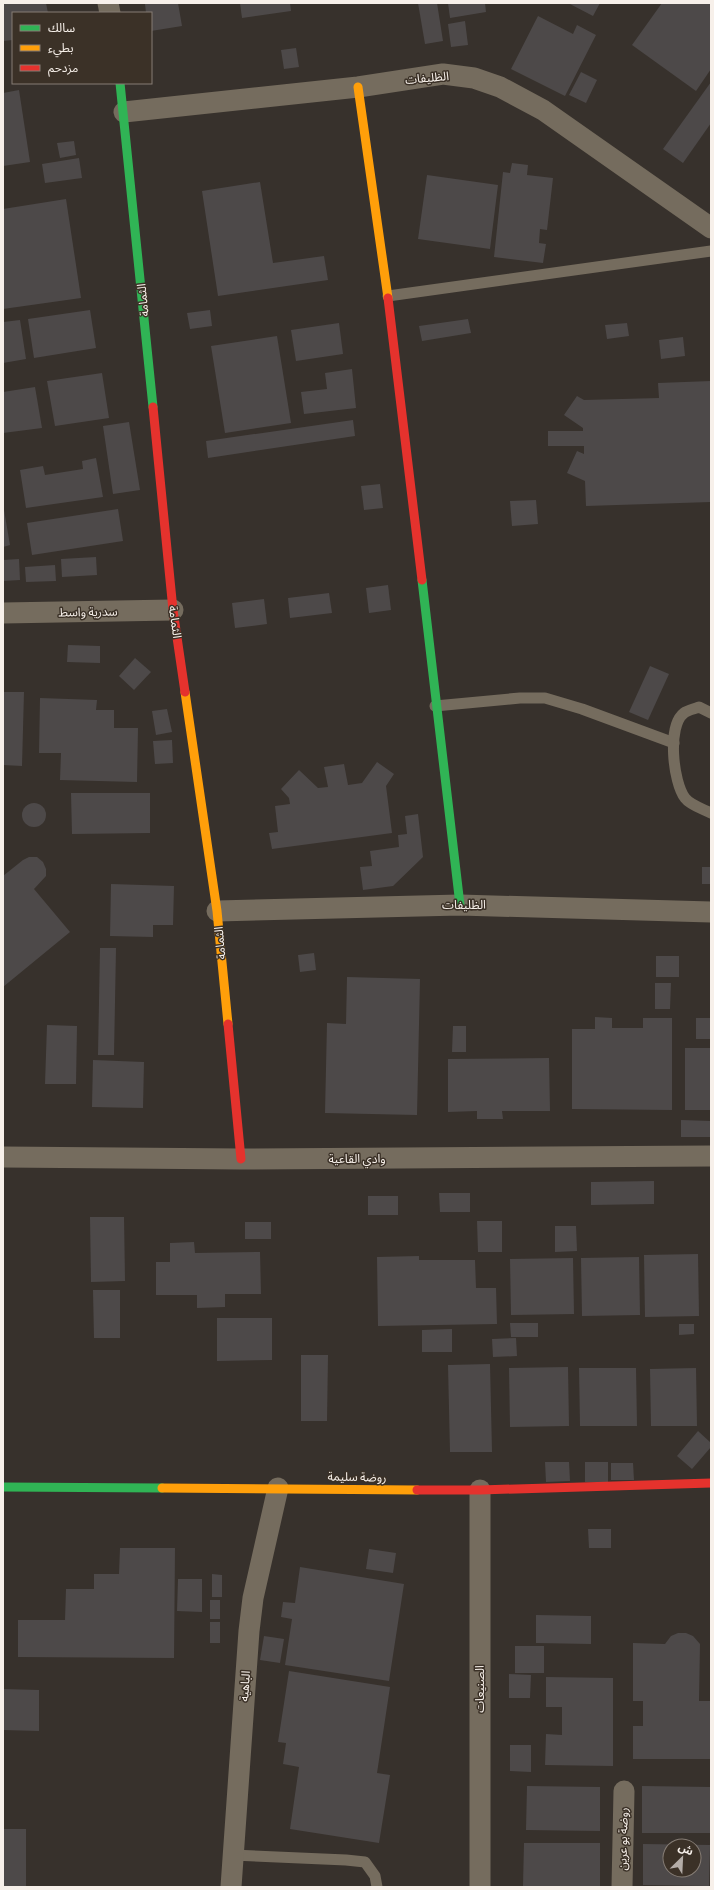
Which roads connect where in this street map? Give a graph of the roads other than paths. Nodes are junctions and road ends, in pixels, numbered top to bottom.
1 (120, 84) edge
2 (358, 87) junction
3 (124, 112) junction
4 (711, 228) edge
5 (711, 251) edge
6 (388, 296) junction
7 (173, 610) junction
8 (3, 613) edge
9 (435, 706) junction
10 (711, 713) edge
11 (674, 742) junction
12 (711, 813) edge
13 (460, 904) junction
14 (217, 911) junction
15 (711, 912) edge
16 (711, 1156) edge
17 (3, 1157) edge
18 (241, 1160) junction
19 (711, 1483) edge
20 (3, 1487) edge
21 (278, 1488) junction
22 (480, 1490) junction
23 (624, 1791) dead end
24 (232, 1855) junction
25 (231, 1887) edge
26 (377, 1887) edge
27 (480, 1887) edge
28 (622, 1887) edge

1 - 3 street, الثمامة
2 - 3 street, الظليفات
2 - 4 street, الظليفات
2 - 6 street
3 - 7 street, الثمامة
5 - 6 lane
6 - 9 street
7 - 8 street, سدرية واسط
7 - 14 street, الثمامة
9 - 11 lane
9 - 13 street
10 - 11 lane
11 - 12 lane
13 - 14 street, الظليفات
13 - 15 street, الظليفات
14 - 18 street, الثمامة
16 - 18 street, وادي القاعية
17 - 18 street, وادي القاعية
19 - 22 street, روضة سليمة
20 - 21 street, روضة سليمة
21 - 22 street, روضة سليمة
21 - 24 street, الباهية
22 - 27 street, الصنيعات
23 - 28 street, روضة بو عرين
24 - 25 street, الباهية
24 - 26 lane

